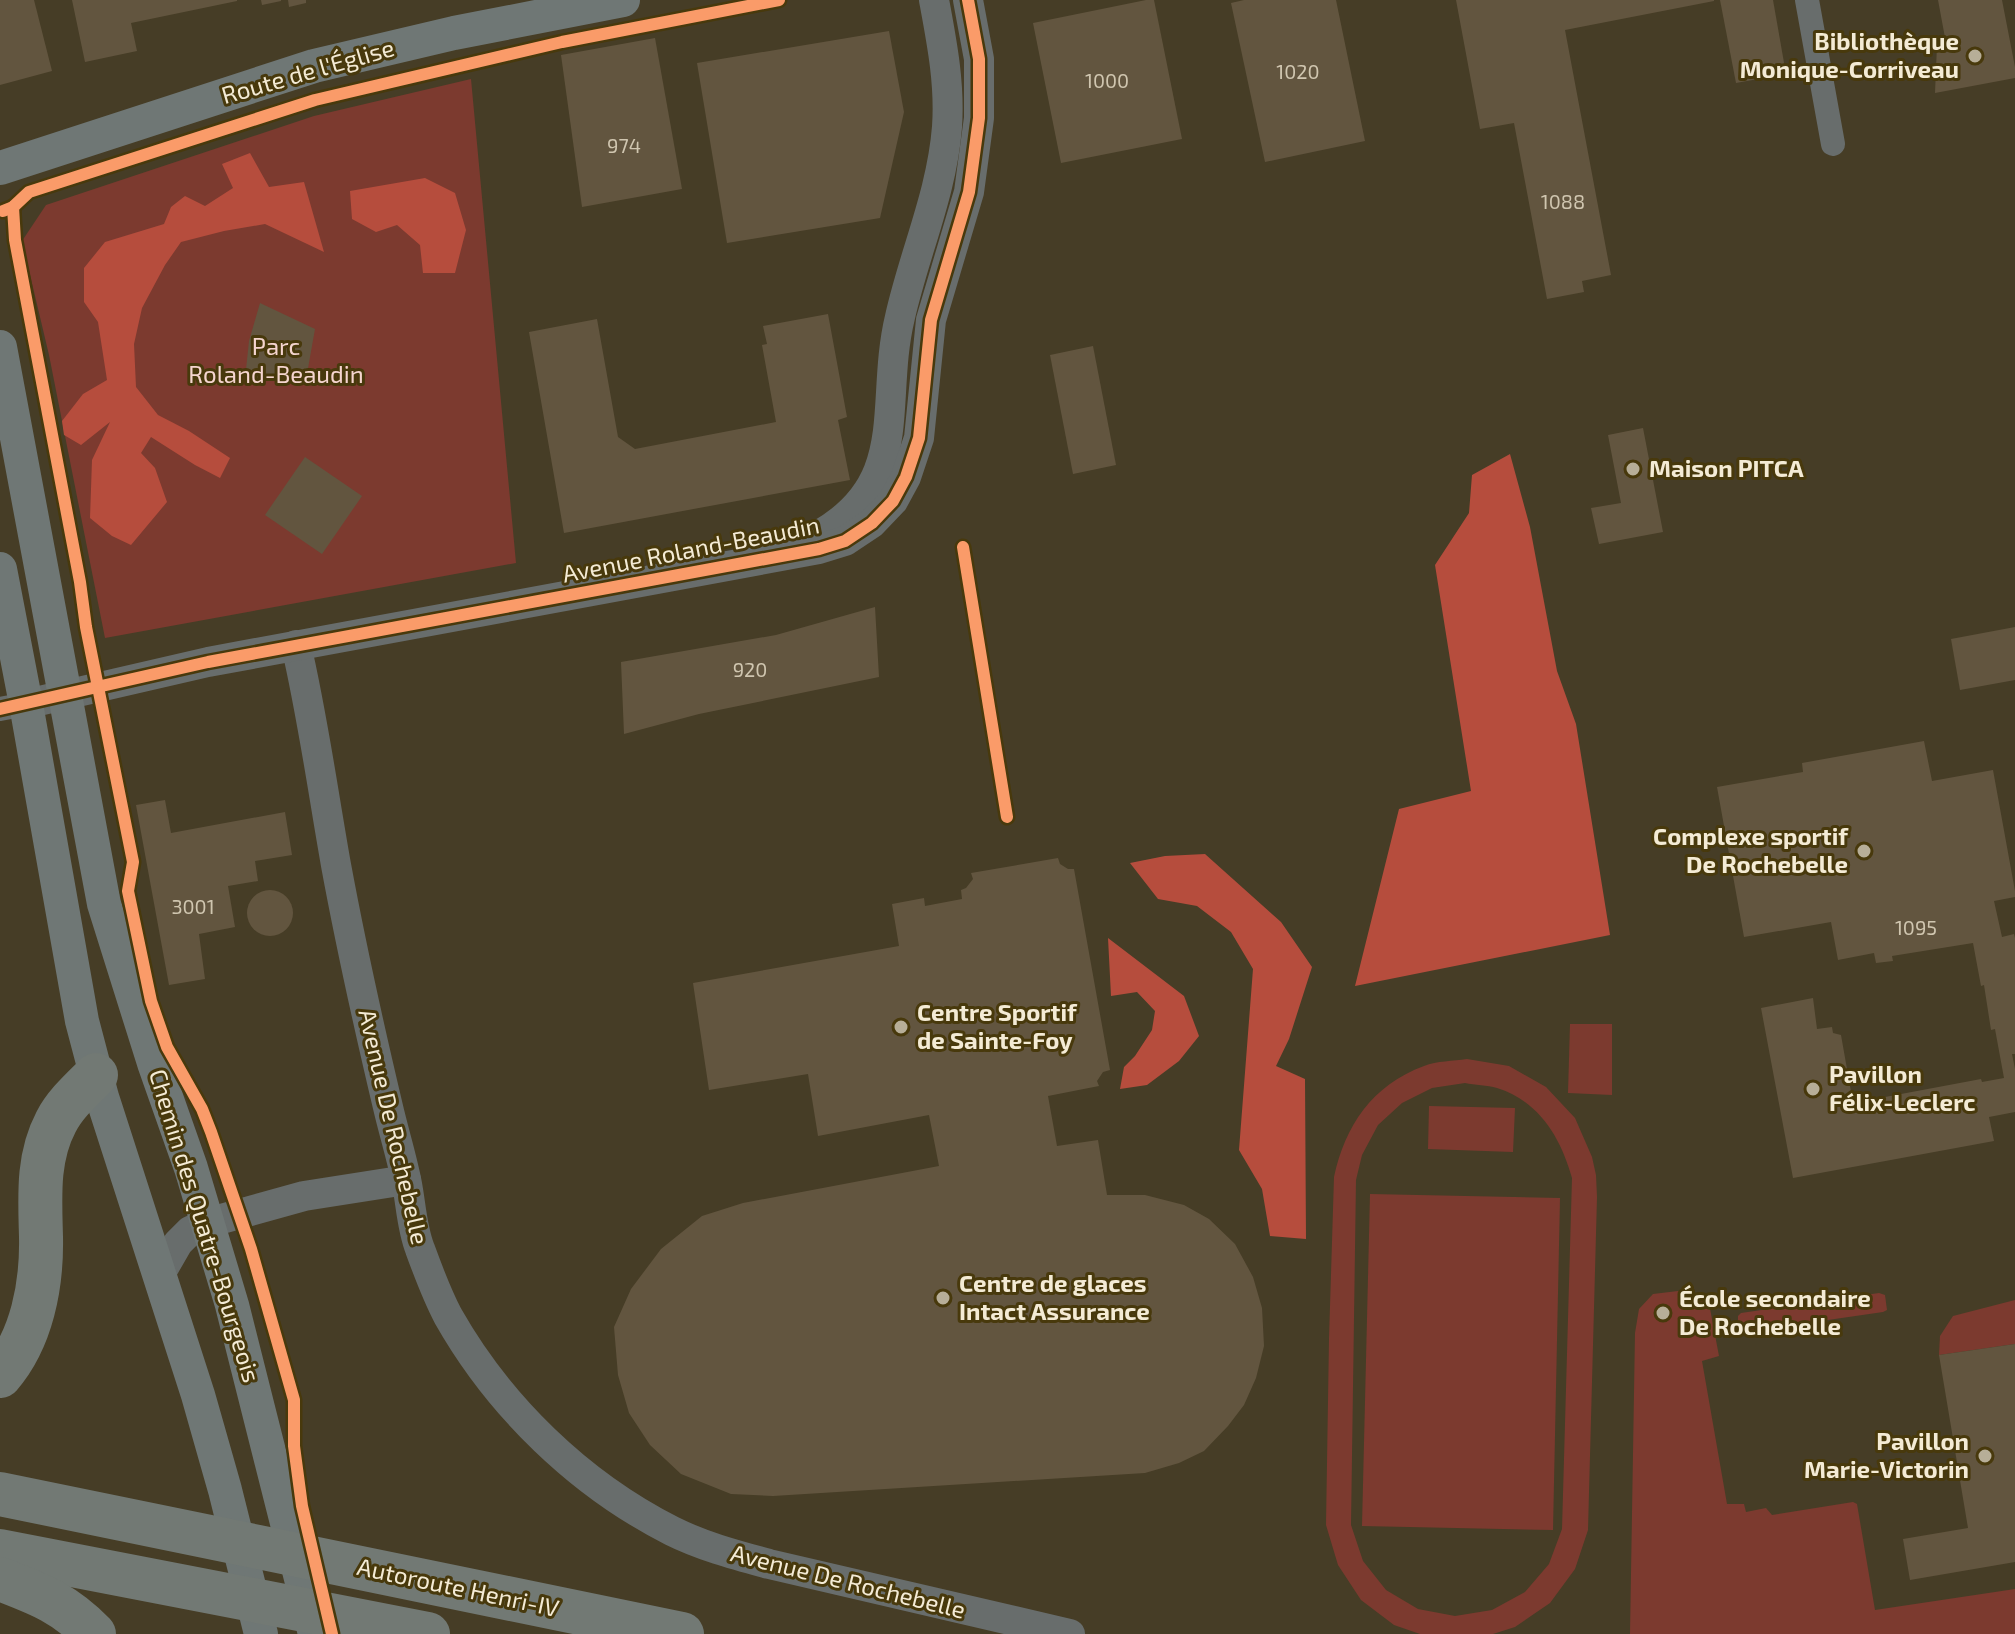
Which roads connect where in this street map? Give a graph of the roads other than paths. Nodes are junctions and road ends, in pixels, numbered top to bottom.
1 (623, 0) edge
2 (934, 0) edge
3 (968, 0) edge
4 (1807, 0) edge
5 (495, 12) edge
6 (1833, 144) dead end
7 (0, 168) edge
8 (0, 347) edge
9 (783, 556) junction
10 (0, 569) edge
11 (296, 645) junction
12 (64, 695) junction
13 (13, 707) edge
14 (96, 1075) junction
15 (406, 1180) junction
16 (207, 1223) junction
17 (159, 1276) junction
18 (0, 1376) edge
19 (0, 1494) edge
20 (0, 1551) edge
21 (0, 1579) edge
22 (94, 1634) edge
23 (261, 1634) edge
24 (315, 1634) edge
25 (428, 1634) edge
26 (682, 1634) edge
27 (1070, 1634) edge

1 - 5 main road, Route de l'Église
2 - 9 street, Avenue Roland-Beaudin
3 - 9 street, Avenue Roland-Beaudin
4 - 6 street
5 - 7 main road, Route de l'Église
8 - 12 main road, Chemin des Quatre-Bourgeois
9 - 11 street, Avenue Roland-Beaudin
10 - 13 main road
11 - 12 street, Avenue Roland-Beaudin
11 - 15 street, Avenue De Rochebelle
12 - 13 street, Avenue Roland-Beaudin
12 - 16 main road, Chemin des Quatre-Bourgeois
13 - 14 main road
14 - 17 main road
14 - 18 highway
15 - 16 street
15 - 27 street, Avenue De Rochebelle
16 - 17 street
16 - 24 main road, Chemin des Quatre-Bourgeois
17 - 23 main road
19 - 26 highway, Autoroute Henri-IV
20 - 25 highway
21 - 22 highway

